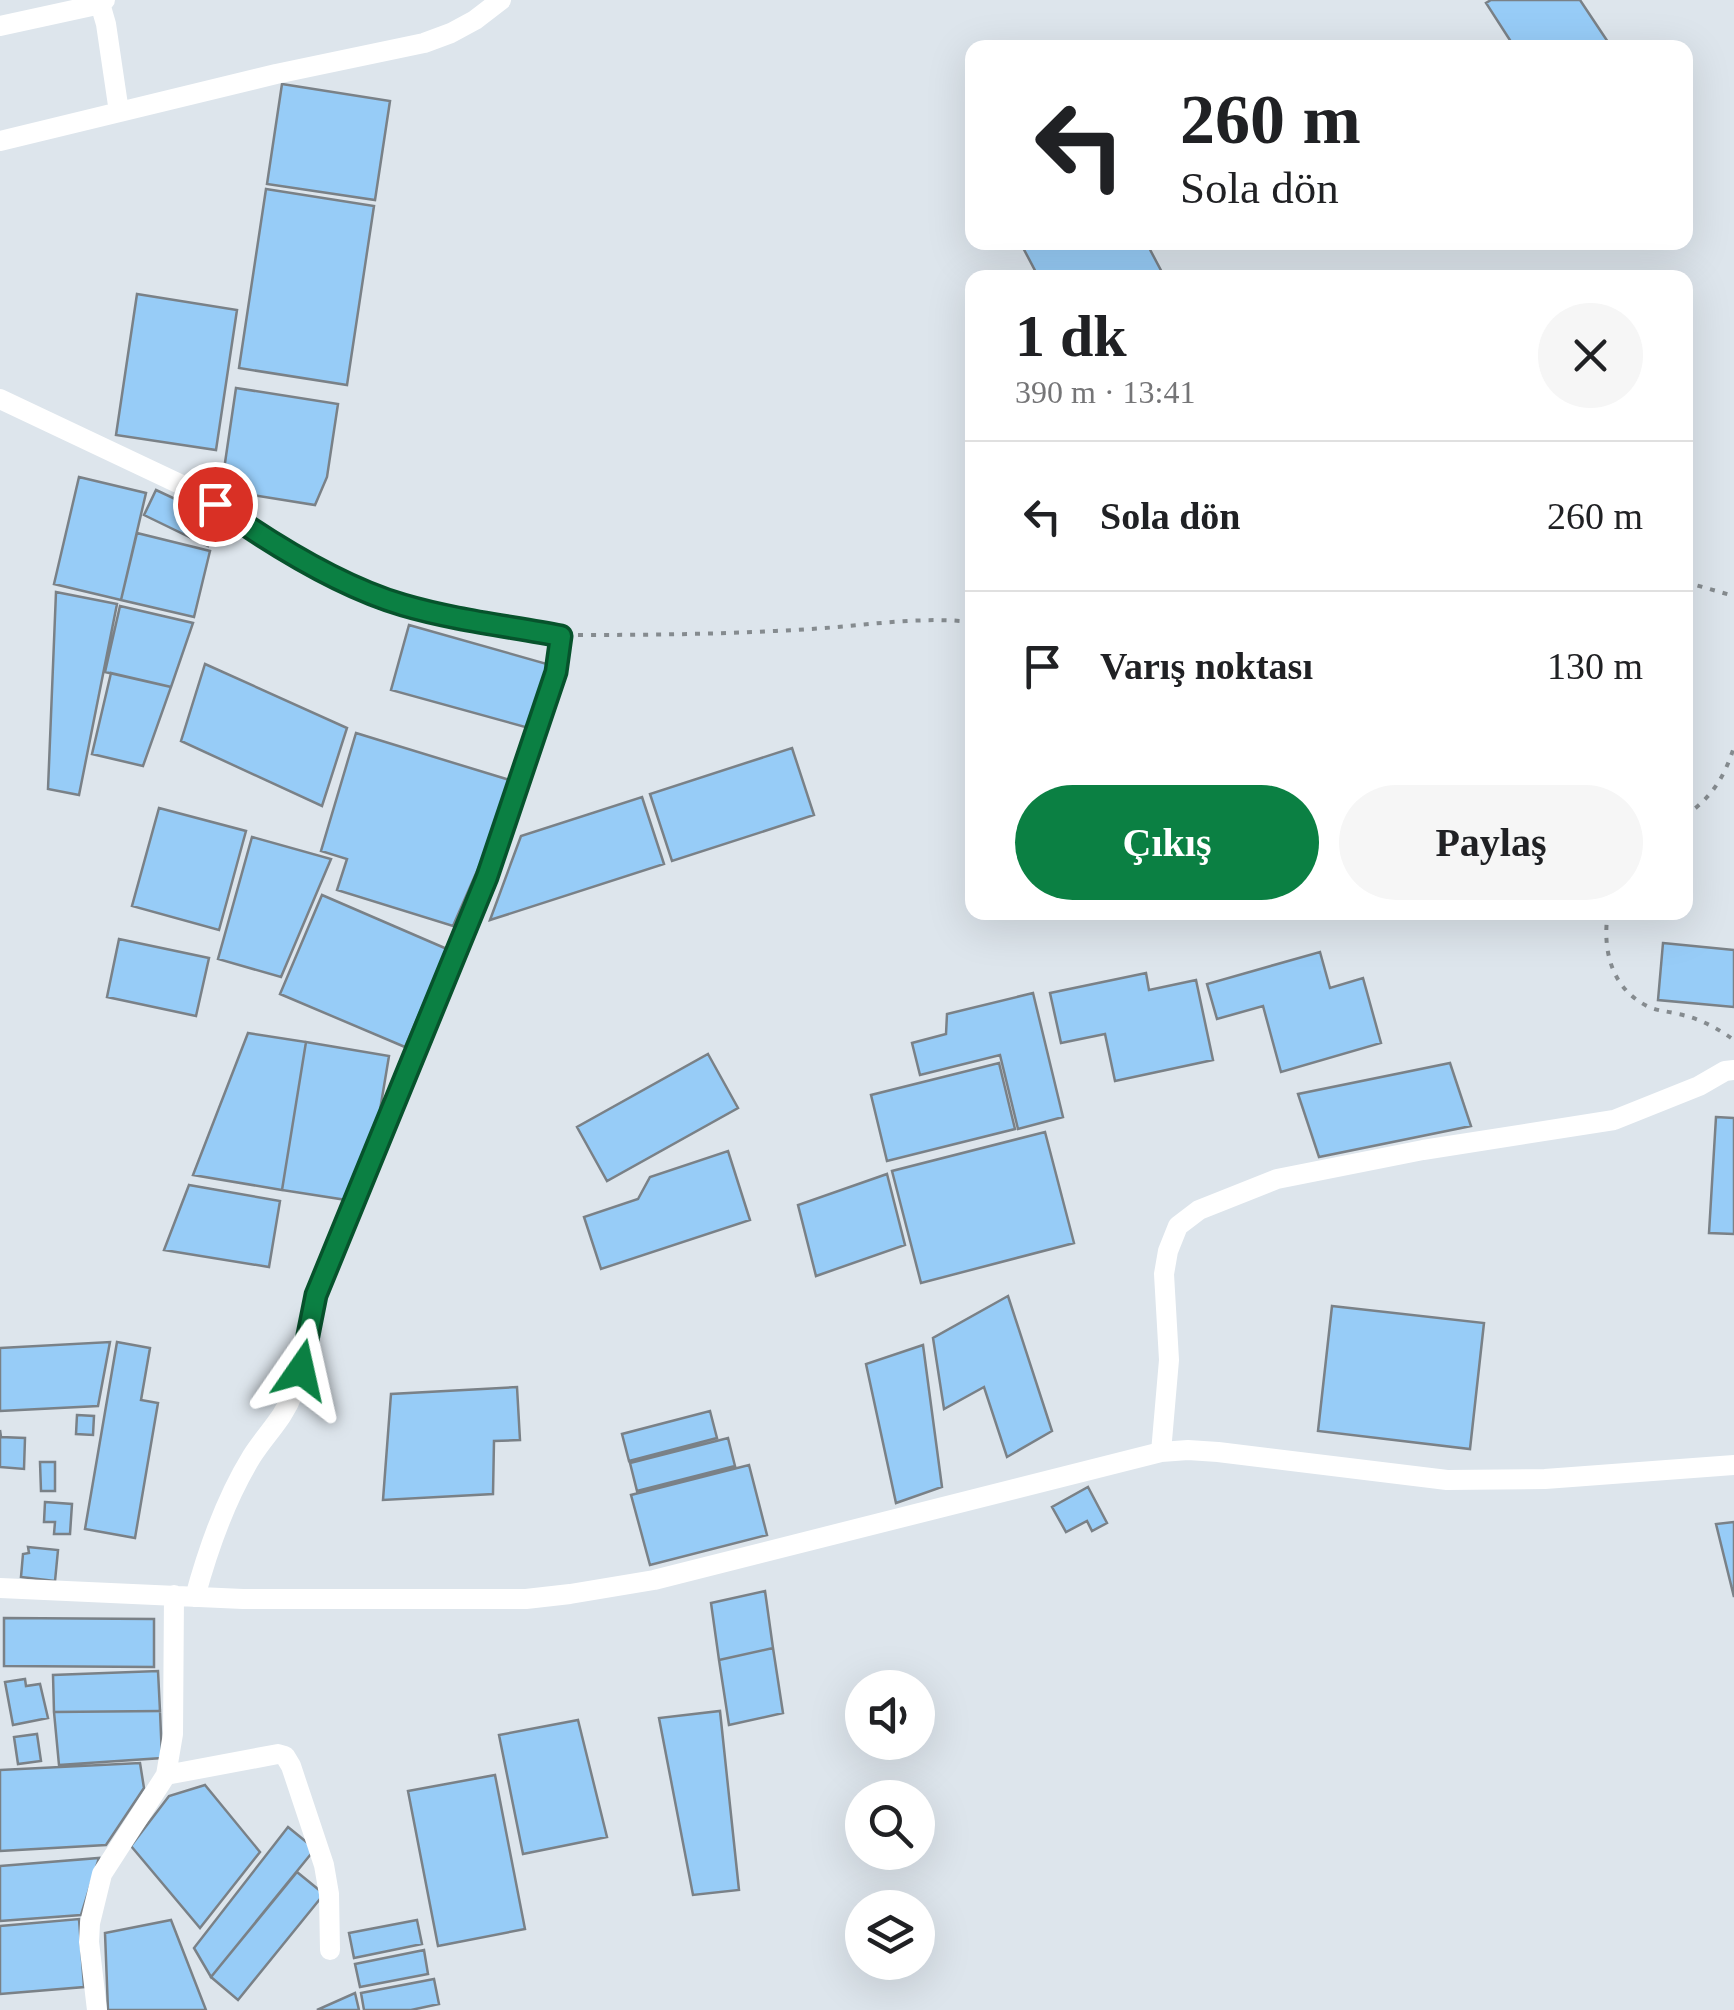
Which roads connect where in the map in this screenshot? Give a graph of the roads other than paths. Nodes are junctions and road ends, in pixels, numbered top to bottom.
1 (500, 0) edge
2 (102, 1) edge
3 (0, 26) edge
4 (119, 112) junction
5 (0, 140) edge
6 (0, 399) edge
7 (1734, 1070) edge
8 (1162, 1452) junction
9 (1734, 1464) edge
10 (0, 1588) edge
11 (184, 1596) junction
12 (166, 1775) junction
13 (330, 1950) dead end
14 (97, 2010) edge

1 - 4 street
2 - 3 street
2 - 4 street
4 - 5 street
6 - 11 street
7 - 8 street
8 - 9 street
8 - 11 street
10 - 11 street
11 - 12 street
12 - 13 street
12 - 14 street

